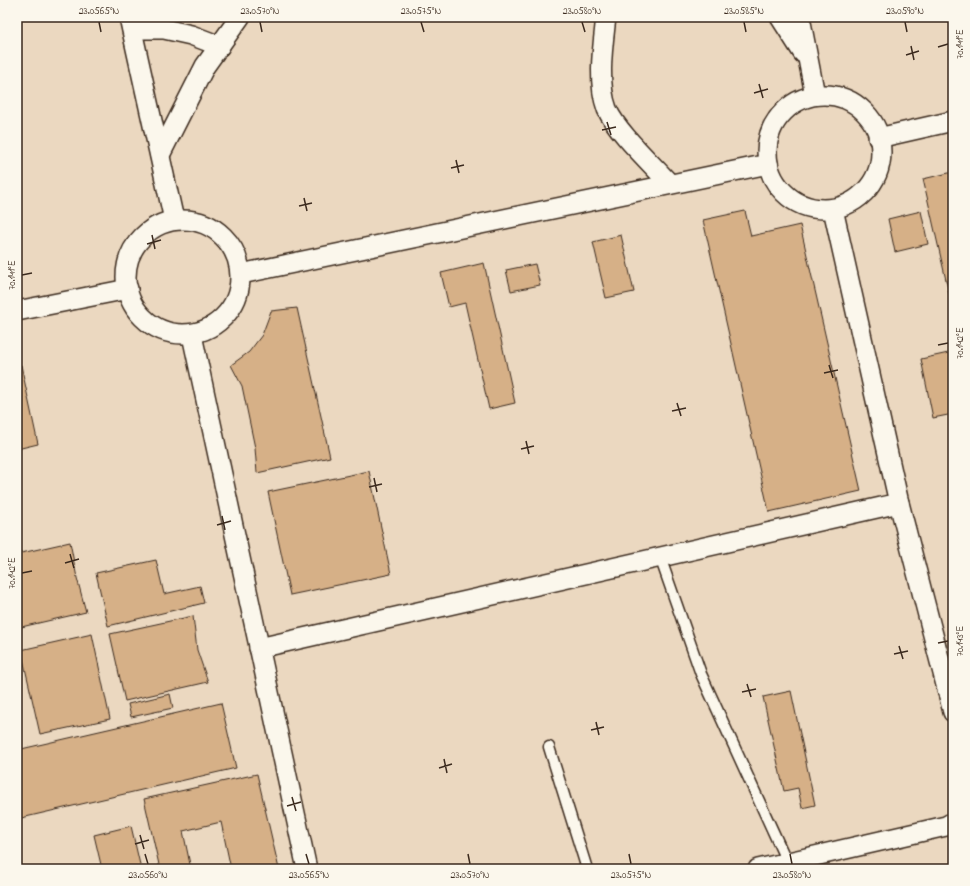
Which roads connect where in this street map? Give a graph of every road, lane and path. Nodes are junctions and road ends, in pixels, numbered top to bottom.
1 (240, 17) edge
2 (606, 17) edge
3 (780, 17) edge
4 (800, 17) edge
5 (130, 23) edge
6 (220, 46) junction
7 (808, 62) junction
8 (815, 95) junction
9 (953, 121) edge
10 (878, 138) junction
11 (160, 154) junction
12 (768, 164) junction
13 (670, 184) junction
14 (833, 210) junction
15 (174, 220) junction
16 (241, 274) junction
17 (128, 289) junction
18 (17, 311) edge
19 (192, 335) junction
20 (899, 503) junction
21 (660, 557) junction
22 (259, 648) junction
23 (953, 712) edge
24 (549, 747) dead end
25 (953, 822) edge
26 (788, 862) junction
27 (307, 869) edge
28 (587, 869) edge
29 (758, 869) edge

1 - 6 street
2 - 13 street
3 - 7 street
4 - 7 street
5 - 6 street
5 - 11 street
6 - 11 street
7 - 8 street
8 - 10 street
8 - 12 street
9 - 10 street
10 - 14 street
11 - 15 street
12 - 13 street
12 - 14 street
13 - 16 street
14 - 20 street
15 - 16 street
15 - 17 street
16 - 19 street
17 - 18 street
17 - 19 street
19 - 22 street
20 - 21 street
20 - 23 street
21 - 22 street
21 - 26 lane
22 - 27 street
24 - 28 lane
25 - 26 street
26 - 29 street

